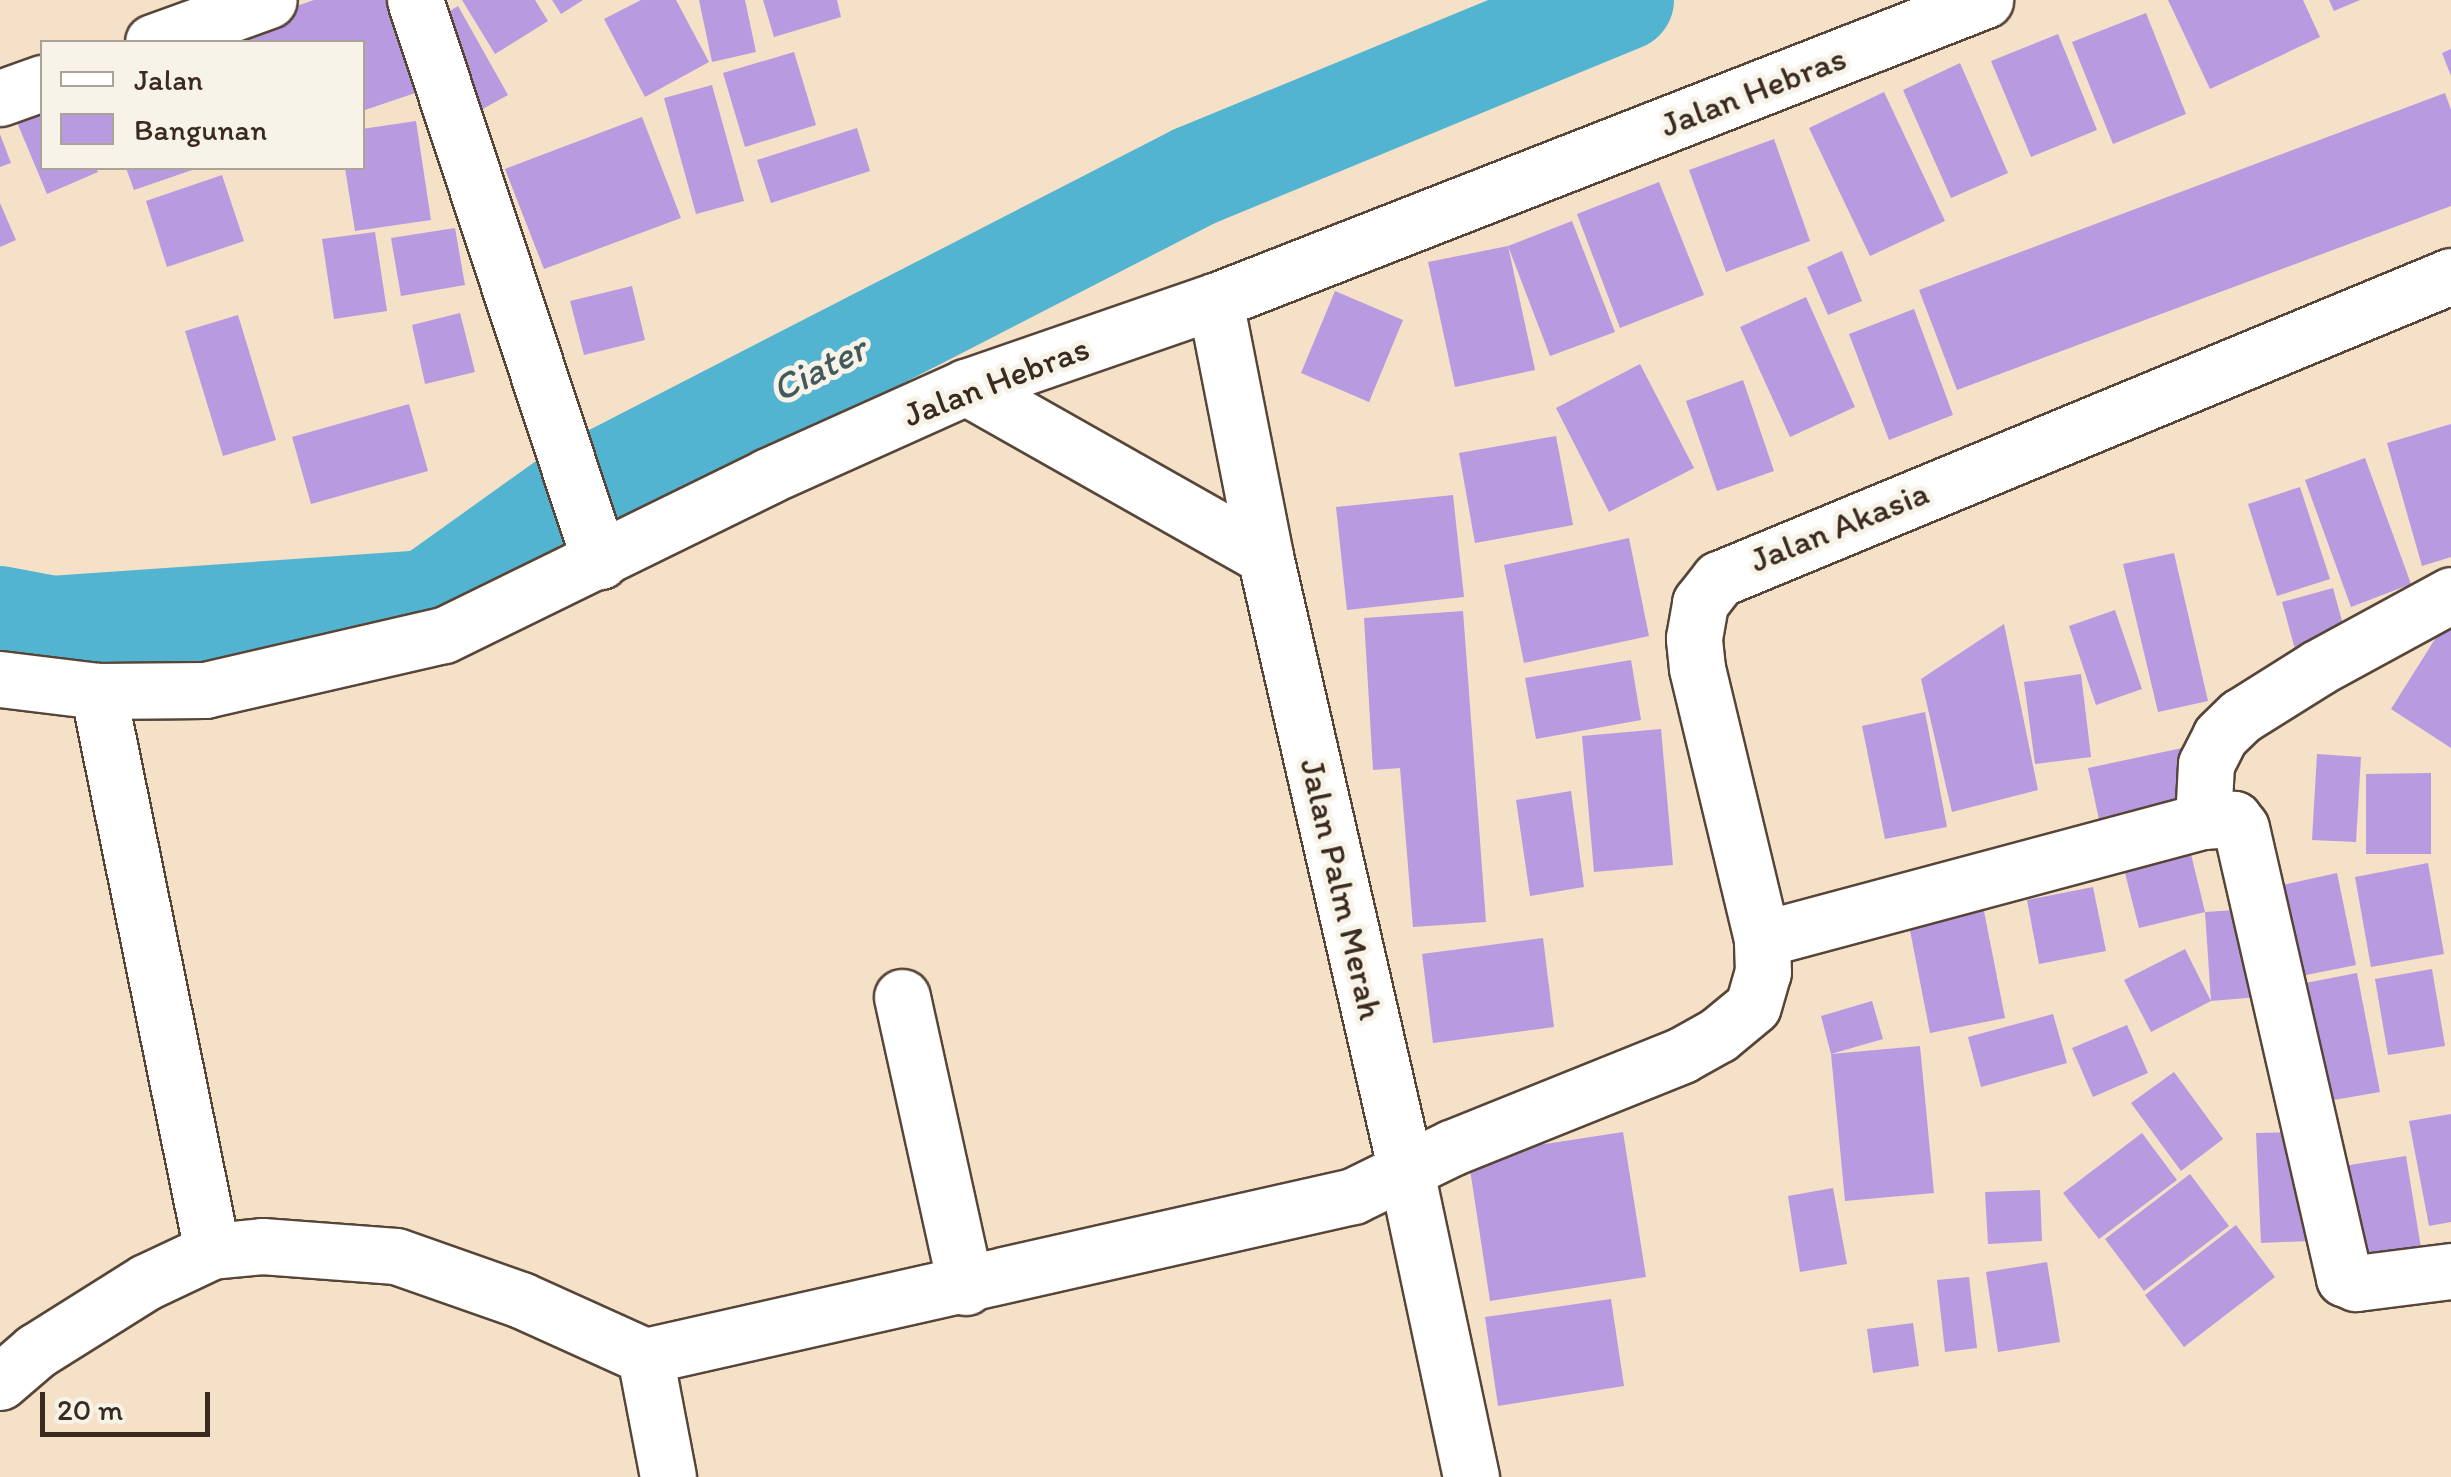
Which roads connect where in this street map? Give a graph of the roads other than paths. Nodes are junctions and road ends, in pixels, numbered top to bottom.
1 (270, 0) edge
2 (416, 0) edge
3 (1985, 0) edge
4 (159, 40) edge
5 (40, 84) edge
6 (0, 98) edge
7 (2451, 276) edge
8 (1215, 301) junction
9 (966, 387) junction
10 (595, 547) junction
11 (1265, 556) junction
12 (2451, 595) edge
13 (0, 679) edge
14 (98, 691) junction
15 (2203, 820) junction
16 (1762, 939) junction
17 (902, 997) dead end
18 (1406, 1171) junction
19 (212, 1251) junction
20 (2451, 1271) edge
21 (966, 1287) junction
22 (645, 1356) junction
23 (0, 1382) edge
24 (668, 1477) edge
25 (1471, 1477) edge

1 - 4 street
2 - 10 street
3 - 8 street, Jalan Hebras
5 - 6 street
7 - 16 street, Jalan Akasia
8 - 9 street, Jalan Hebras
8 - 11 street, Jalan Palm Merah
9 - 10 street, Jalan Hebras
9 - 11 street
10 - 14 street, Jalan Hebras
11 - 18 street, Jalan Palm Merah
12 - 15 street
13 - 14 street, Jalan Hebras
14 - 19 street
15 - 16 street
15 - 20 street
16 - 18 street, Jalan Akasia
17 - 21 street
18 - 21 street, Jalan Akasia
18 - 25 street, Jalan Palm Merah
19 - 22 street
19 - 23 street
21 - 22 street, Jalan Akasia
22 - 24 street

